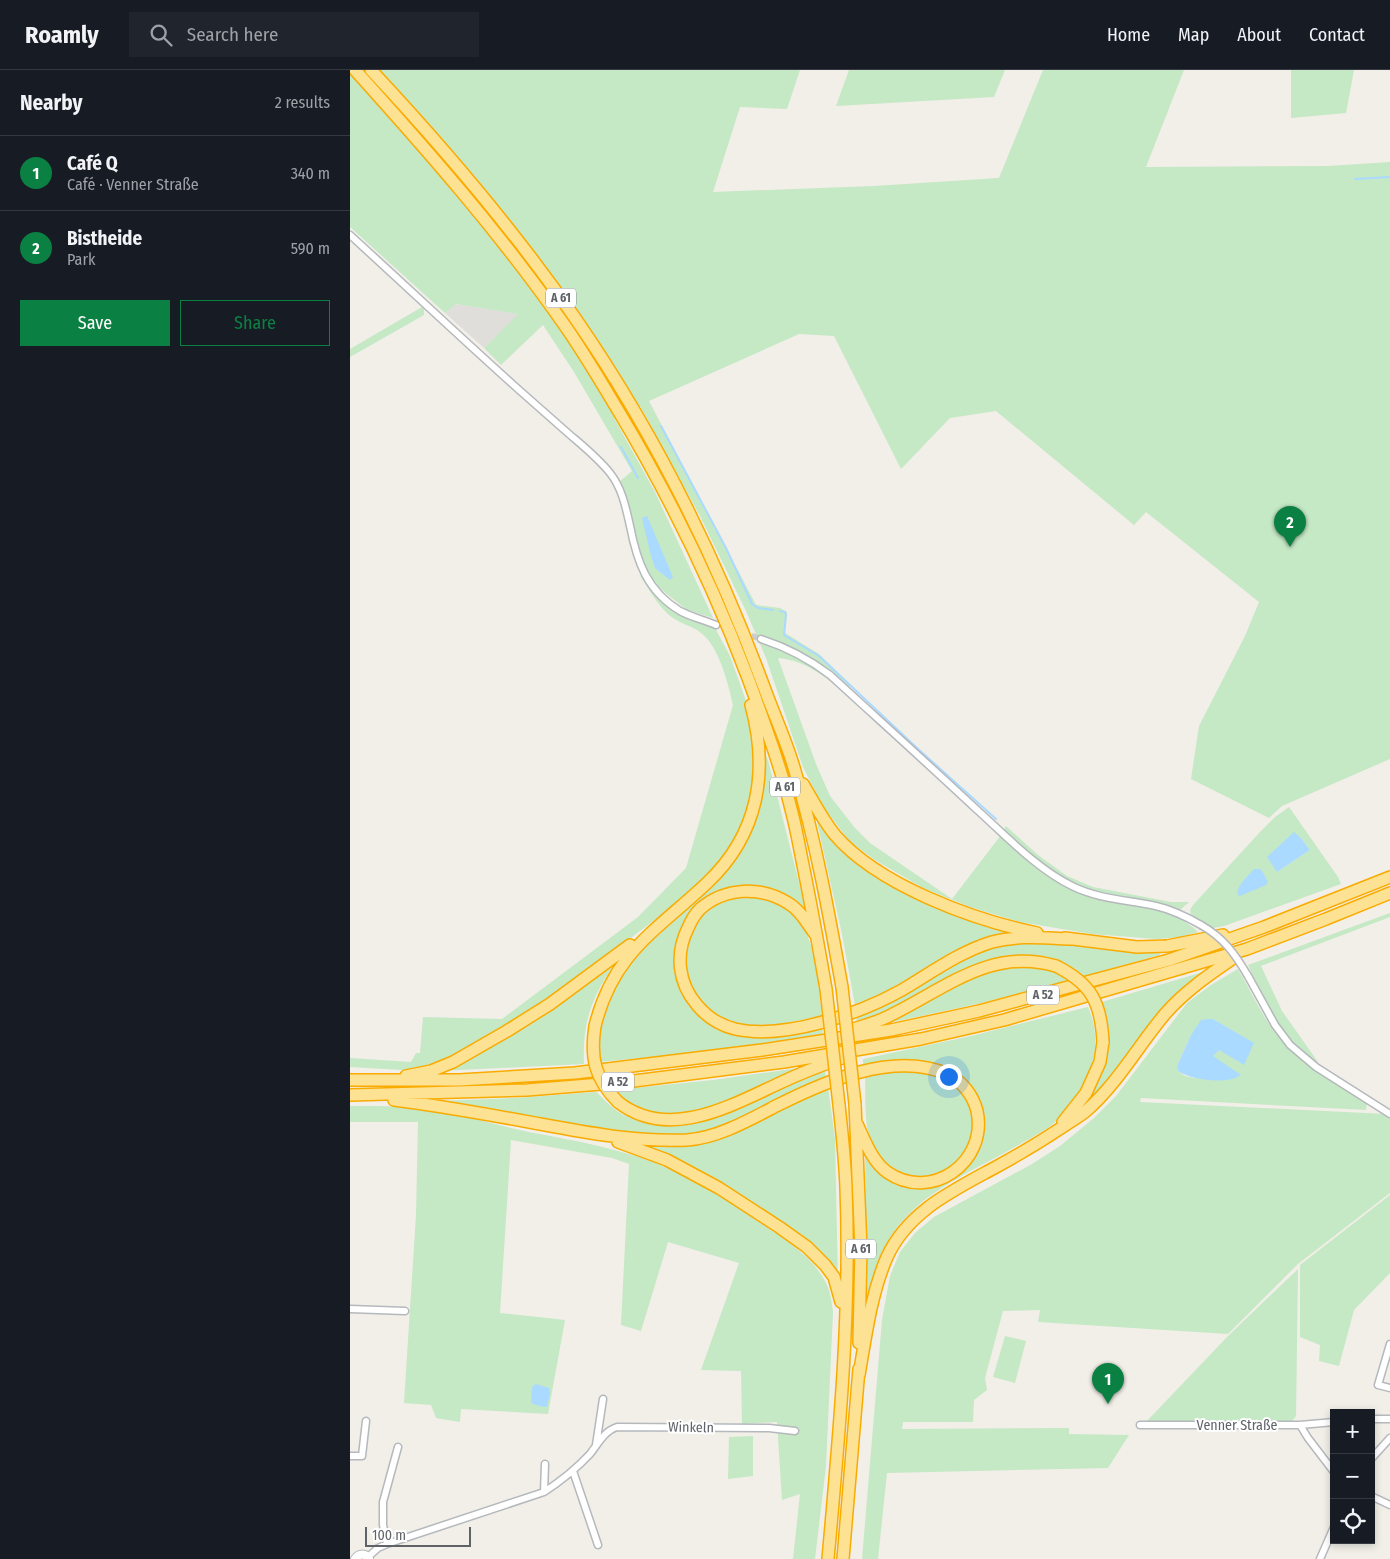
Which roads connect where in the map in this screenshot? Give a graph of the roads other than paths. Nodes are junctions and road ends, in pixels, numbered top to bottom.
1 (355, 70) edge
2 (371, 70) edge
3 (350, 235) edge
4 (716, 625) dead end
5 (761, 639) tunnel mouth
6 (734, 642) junction
7 (794, 769) junction
8 (1390, 877) edge
9 (1390, 893) edge
10 (667, 917) junction
11 (1264, 927) junction
12 (818, 938) junction
13 (1071, 939) junction
14 (1247, 949) junction
15 (817, 1041) junction
16 (874, 1047) junction
17 (350, 1080) edge
18 (384, 1080) junction
19 (355, 1095) edge
20 (1388, 1113) edge
21 (857, 1124) junction
22 (588, 1133) junction
23 (1051, 1134) junction
24 (350, 1309) edge
25 (405, 1311) dead end
26 (845, 1321) junction
27 (1390, 1344) edge
28 (859, 1375) junction
29 (1390, 1388) edge
30 (603, 1399) dead end
31 (1375, 1419) edge
32 (1390, 1419) edge
33 (366, 1421) dead end
34 (1330, 1422) edge
35 (1140, 1425) dead end
36 (1300, 1425) junction
37 (795, 1431) dead end
38 (1390, 1438) edge
39 (596, 1446) junction
40 (398, 1447) dead end
41 (1375, 1455) edge
42 (350, 1456) edge
43 (546, 1464) dead end
44 (1330, 1467) edge
45 (573, 1471) junction
46 (544, 1492) junction
47 (1375, 1498) edge
48 (1390, 1505) edge
49 (1330, 1536) edge
50 (387, 1544) junction
51 (598, 1545) dead end
52 (368, 1558) edge
53 (355, 1559) edge
54 (828, 1559) edge
55 (843, 1559) edge
56 (1320, 1559) edge

1 - 6 highway, A 61
2 - 7 highway, A 61
3 - 4 street
5 - 20 street, bridge
6 - 10 highway
6 - 12 highway, A 61
7 - 13 highway
7 - 21 highway, A 61, bridge
8 - 11 highway, A 52
9 - 14 highway, A 52
10 - 16 highway, bridge
10 - 18 highway
11 - 13 highway
11 - 15 highway, A 52
12 - 13 highway
12 - 26 highway, A 61, bridge
14 - 16 highway, A 52
14 - 23 highway
15 - 18 highway, A 52
15 - 23 highway, bridge
16 - 19 highway, A 52
17 - 18 highway, A 52
19 - 22 highway
21 - 22 highway
21 - 28 highway, A 61
22 - 26 highway
23 - 28 highway
24 - 25 street
26 - 54 highway, A 61
27 - 29 street
28 - 55 highway, A 61
30 - 39 street
31 - 32 street
33 - 42 street
34 - 36 street, Venner Straße
35 - 36 street, Venner Straße
36 - 44 street
37 - 39 street, Winkeln
38 - 41 street
39 - 45 street, Winkeln
40 - 50 street
43 - 46 street
45 - 46 street, Winkeln
45 - 51 street
46 - 50 street, Winkeln
47 - 48 street
49 - 56 street
50 - 52 street, Winkeln
52 - 53 street, Winkeln

